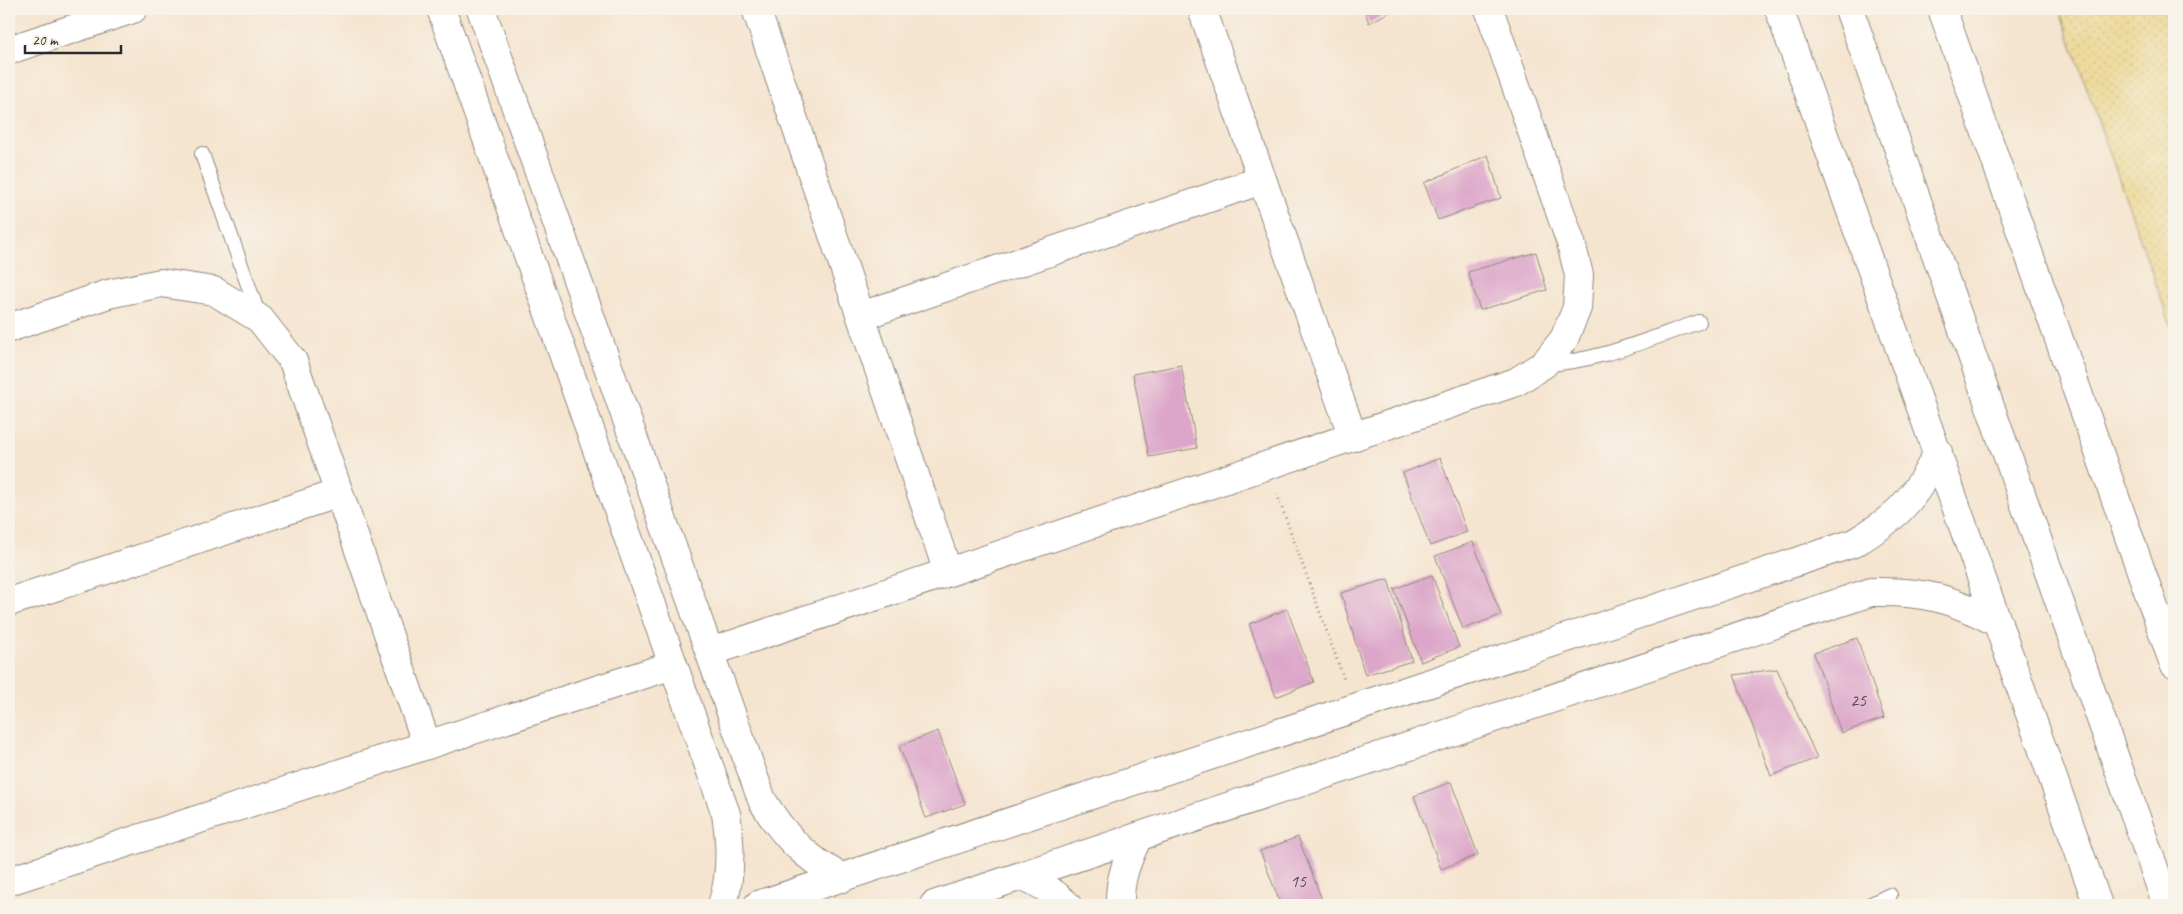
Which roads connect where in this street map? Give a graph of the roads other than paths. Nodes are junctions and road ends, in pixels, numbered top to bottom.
1 (133, 9) edge
2 (440, 9) edge
3 (481, 9) edge
4 (756, 9) edge
5 (1202, 9) edge
6 (1488, 9) edge
7 (1779, 9) edge
8 (1849, 9) edge
9 (1942, 9) edge
10 (9, 50) edge
11 (202, 154) dead end
12 (1262, 180) junction
13 (861, 316) junction
14 (260, 319) junction
15 (1699, 322) dead end
16 (9, 328) edge
17 (1544, 364) junction
18 (1353, 437) junction
19 (1938, 452) junction
20 (339, 493) junction
21 (948, 572) junction
22 (9, 602) edge
23 (1998, 623) junction
24 (710, 652) junction
25 (2174, 664) edge
26 (673, 665) junction
27 (427, 745) junction
28 (1138, 837) junction
29 (1023, 876) junction
30 (842, 878) junction
31 (9, 881) edge
32 (1890, 895) dead end
33 (722, 905) edge
34 (758, 905) edge
35 (934, 905) edge
36 (1067, 905) edge
37 (1120, 905) edge
38 (1869, 905) edge
39 (2098, 905) edge
40 (2167, 905) edge

1 - 10 street
2 - 26 street
3 - 24 street
4 - 13 street
5 - 12 street
6 - 17 street
7 - 19 street
8 - 40 street
9 - 25 street
11 - 14 lane
12 - 13 street
12 - 18 street
13 - 21 street
14 - 16 street
14 - 20 street
15 - 17 lane
17 - 18 street
18 - 21 street
19 - 23 street
19 - 30 street
20 - 22 street
20 - 27 street
21 - 24 street
23 - 28 street
23 - 39 street
24 - 30 street
26 - 27 street
26 - 33 street
27 - 31 street
28 - 29 street
28 - 37 street
29 - 35 street
29 - 36 street
30 - 34 street
32 - 38 lane

